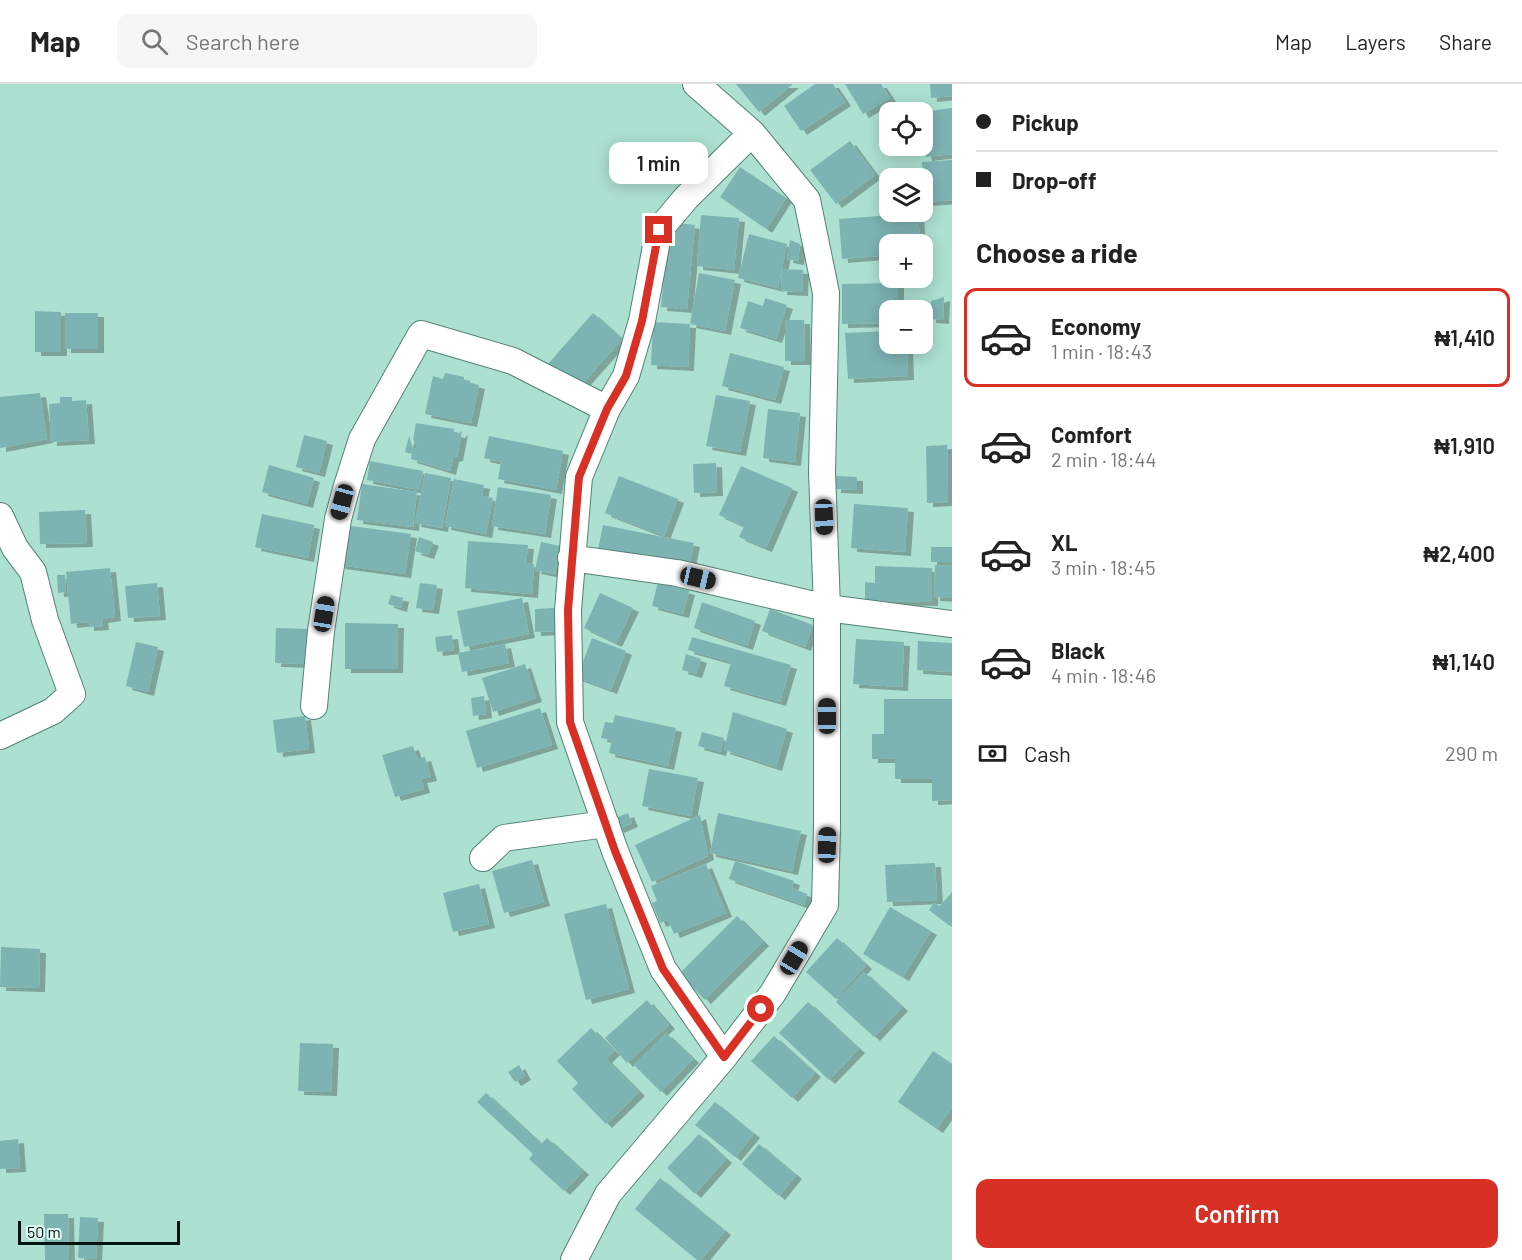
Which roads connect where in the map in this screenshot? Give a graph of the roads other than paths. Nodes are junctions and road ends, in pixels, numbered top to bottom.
1 (696, 84) edge
2 (752, 133) junction
3 (607, 409) junction
4 (0, 516) edge
5 (571, 558) junction
6 (827, 608) junction
7 (952, 624) edge
8 (314, 706) dead end
9 (0, 736) edge
10 (606, 824) junction
11 (483, 858) dead end
12 (724, 1057) junction
13 (574, 1260) edge

1 - 2 street
2 - 3 street
2 - 6 street
3 - 5 street
3 - 8 street
4 - 9 street
5 - 6 street
5 - 10 street
6 - 7 street
6 - 12 street
10 - 11 street
10 - 12 street
12 - 13 street

